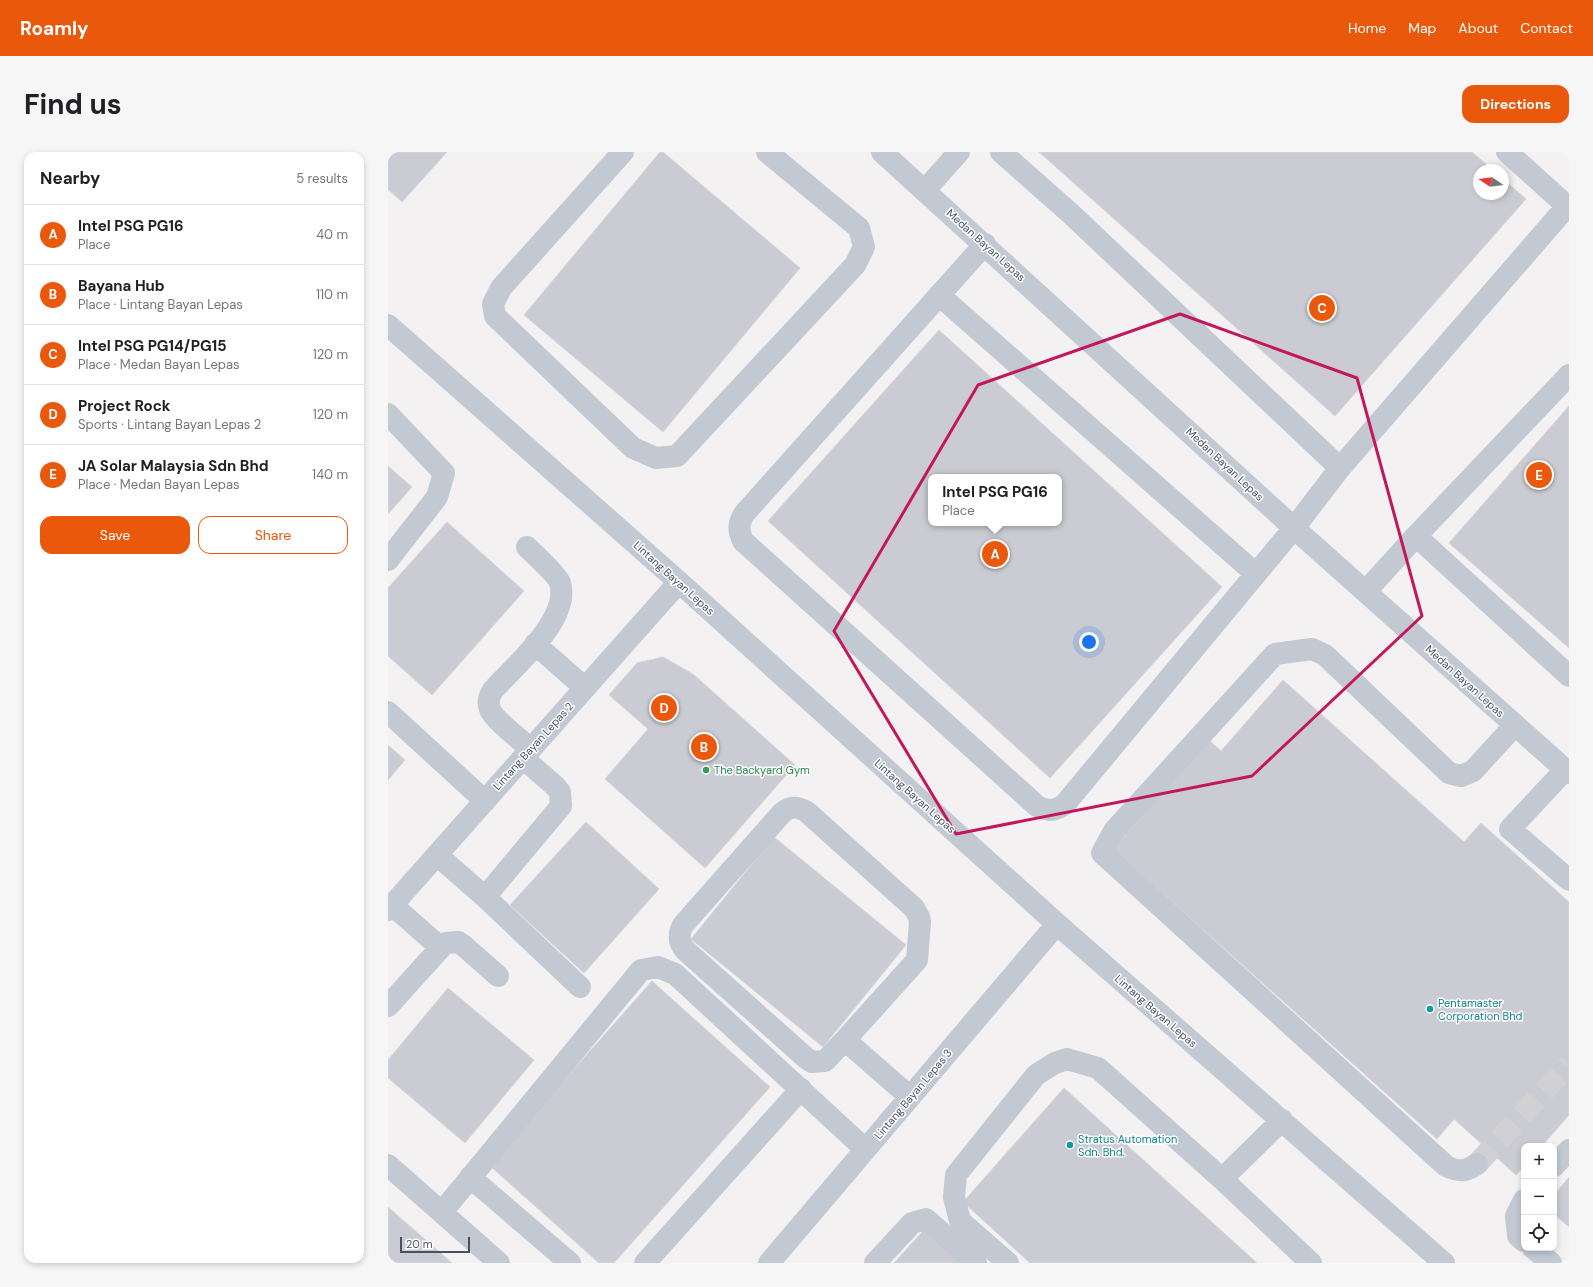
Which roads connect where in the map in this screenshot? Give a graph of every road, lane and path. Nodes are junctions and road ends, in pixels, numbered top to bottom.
1 (623, 152) edge
2 (767, 152) edge
3 (882, 152) edge
4 (959, 152) edge
5 (1001, 152) edge
6 (1507, 152) edge
7 (925, 190) junction
8 (1568, 205) edge
9 (985, 244) junction
10 (939, 295) junction
11 (388, 325) edge
12 (1569, 375) edge
13 (388, 414) edge
14 (1340, 468) junction
15 (1294, 528) junction
16 (1416, 536) junction
17 (527, 547) dead end
18 (388, 560) edge
19 (1256, 574) junction
20 (679, 582) junction
21 (1366, 591) junction
22 (535, 644) junction
23 (1569, 676) edge
24 (585, 688) junction
25 (388, 712) edge
26 (1515, 725) junction
27 (527, 754) junction
28 (1567, 771) edge
29 (485, 801) junction
30 (437, 855) junction
31 (1569, 880) edge
32 (485, 897) junction
33 (392, 900) edge
34 (1057, 924) junction
35 (440, 947) junction
36 (498, 976) dead end
37 (580, 987) dead end
38 (388, 1006) edge
39 (845, 1040) junction
40 (801, 1089) junction
41 (910, 1097) junction
42 (1282, 1120) junction
43 (865, 1149) junction
44 (1569, 1150) edge
45 (1557, 1163) edge
46 (1477, 1164) tunnel mouth
47 (388, 1165) edge
48 (470, 1177) junction
49 (1222, 1179) junction
50 (1521, 1206) edge
51 (442, 1212) junction
52 (1521, 1238) edge
53 (1537, 1251) edge
54 (1435, 1260) edge
55 (499, 1263) edge
56 (570, 1263) edge
57 (645, 1263) edge
58 (769, 1263) edge
59 (875, 1263) edge
60 (976, 1263) edge
61 (1008, 1263) edge
62 (1311, 1263) edge
63 (1551, 1263) edge

1 - 2 street
3 - 7 street, Medan Bayan Lepas
4 - 7 street
5 - 14 street
6 - 8 street
7 - 9 street, Medan Bayan Lepas
8 - 14 street
9 - 10 street
9 - 15 street, Medan Bayan Lepas
10 - 19 street
10 - 19 street
11 - 20 street, Lintang Bayan Lepas
12 - 16 street
13 - 18 street
14 - 15 street
15 - 19 street
15 - 21 street, Medan Bayan Lepas
16 - 21 street
16 - 23 street
17 - 22 street
20 - 24 street, Lintang Bayan Lepas 2
20 - 34 street, Lintang Bayan Lepas
21 - 26 street, Medan Bayan Lepas
22 - 24 street
22 - 27 street
24 - 27 street, Lintang Bayan Lepas 2
25 - 29 street
26 - 28 street, Medan Bayan Lepas
26 - 46 street
27 - 29 street, Lintang Bayan Lepas 2
27 - 32 street
28 - 31 street
29 - 30 street, Lintang Bayan Lepas 2
30 - 32 street
30 - 33 street, Lintang Bayan Lepas 2
32 - 37 street
33 - 35 street
34 - 41 street, Lintang Bayan Lepas 3
34 - 42 street, Lintang Bayan Lepas
35 - 36 street
35 - 38 street
39 - 39 street
39 - 41 street
40 - 43 street
40 - 48 street
40 - 57 street
41 - 43 street, Lintang Bayan Lepas 3
42 - 49 street
42 - 54 street, Lintang Bayan Lepas
43 - 58 street, Lintang Bayan Lepas 3
44 - 45 street
47 - 51 street
48 - 51 street
48 - 56 street
49 - 61 street
49 - 62 street
50 - 52 street
51 - 55 street
53 - 63 street
59 - 60 street

